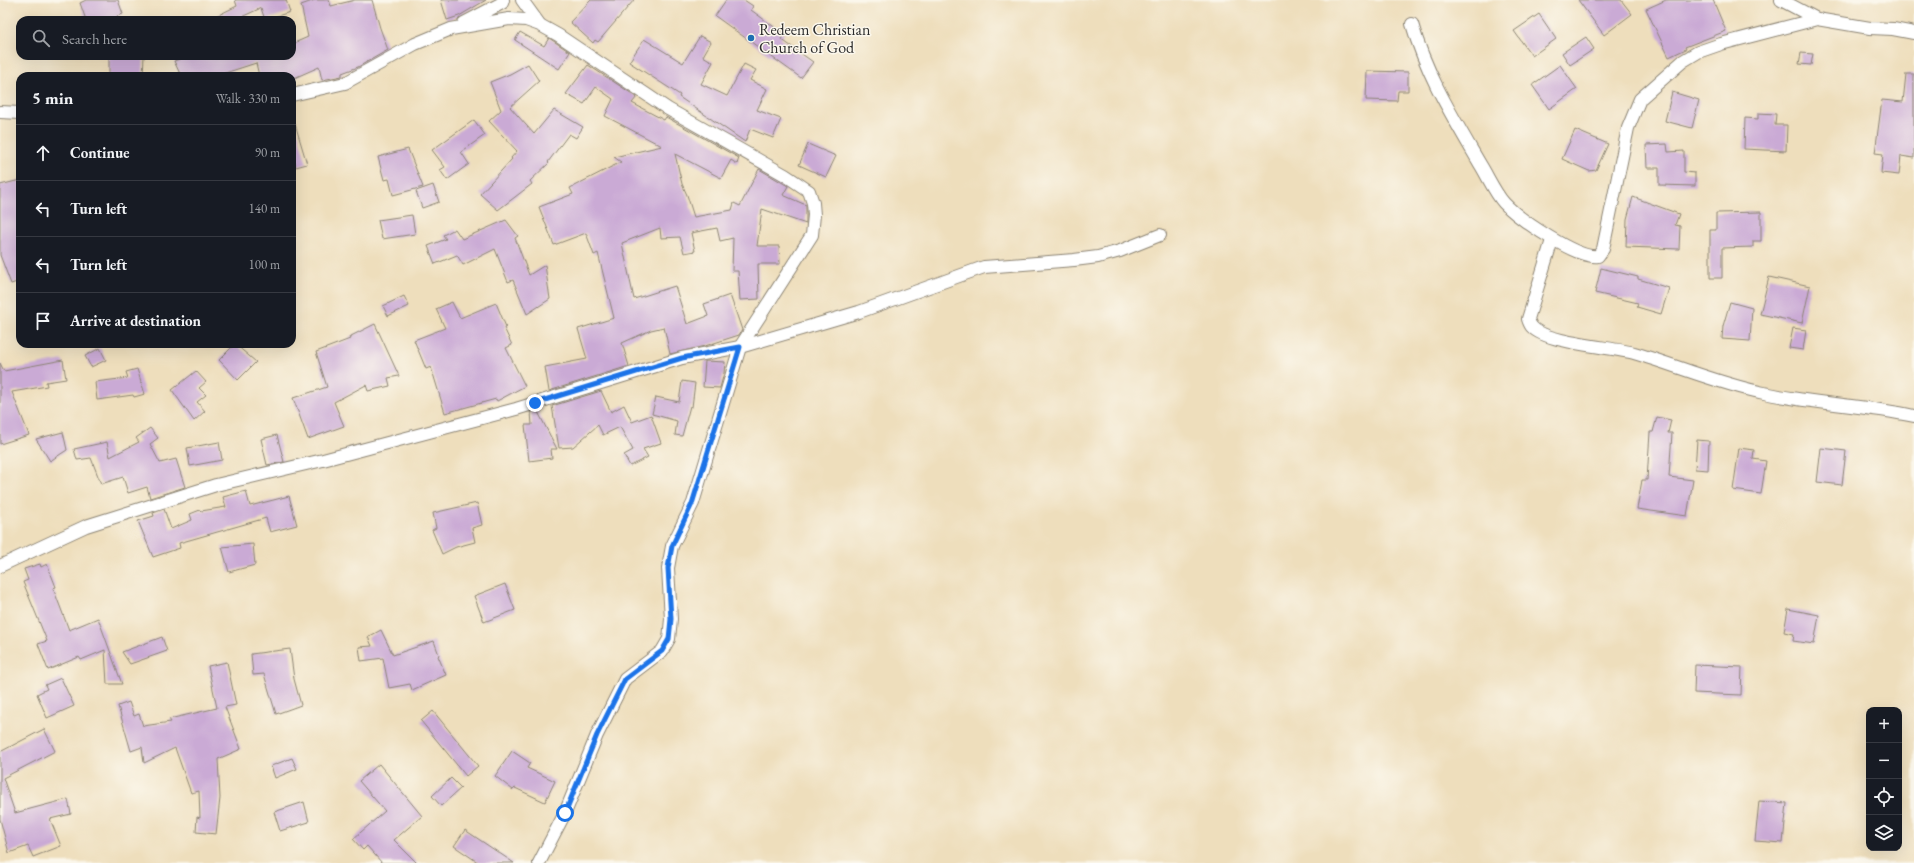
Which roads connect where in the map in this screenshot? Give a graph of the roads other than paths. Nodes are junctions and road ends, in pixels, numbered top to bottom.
1 (503, 0) edge
2 (522, 0) edge
3 (1781, 0) edge
4 (1817, 19) junction
5 (1412, 24) dead end
6 (540, 25) junction
7 (451, 29) junction
8 (1914, 33) edge
9 (296, 94) edge
10 (0, 112) edge
11 (16, 112) edge
12 (1160, 235) dead end
13 (1552, 240) junction
14 (740, 347) junction
15 (1914, 416) edge
16 (0, 566) edge
17 (539, 863) edge

1 - 7 street
2 - 6 street
3 - 4 street
4 - 8 street
4 - 13 street
5 - 13 street
6 - 7 street
6 - 14 street
7 - 9 street
10 - 11 street
12 - 14 street
13 - 15 street
14 - 16 street
14 - 17 street

